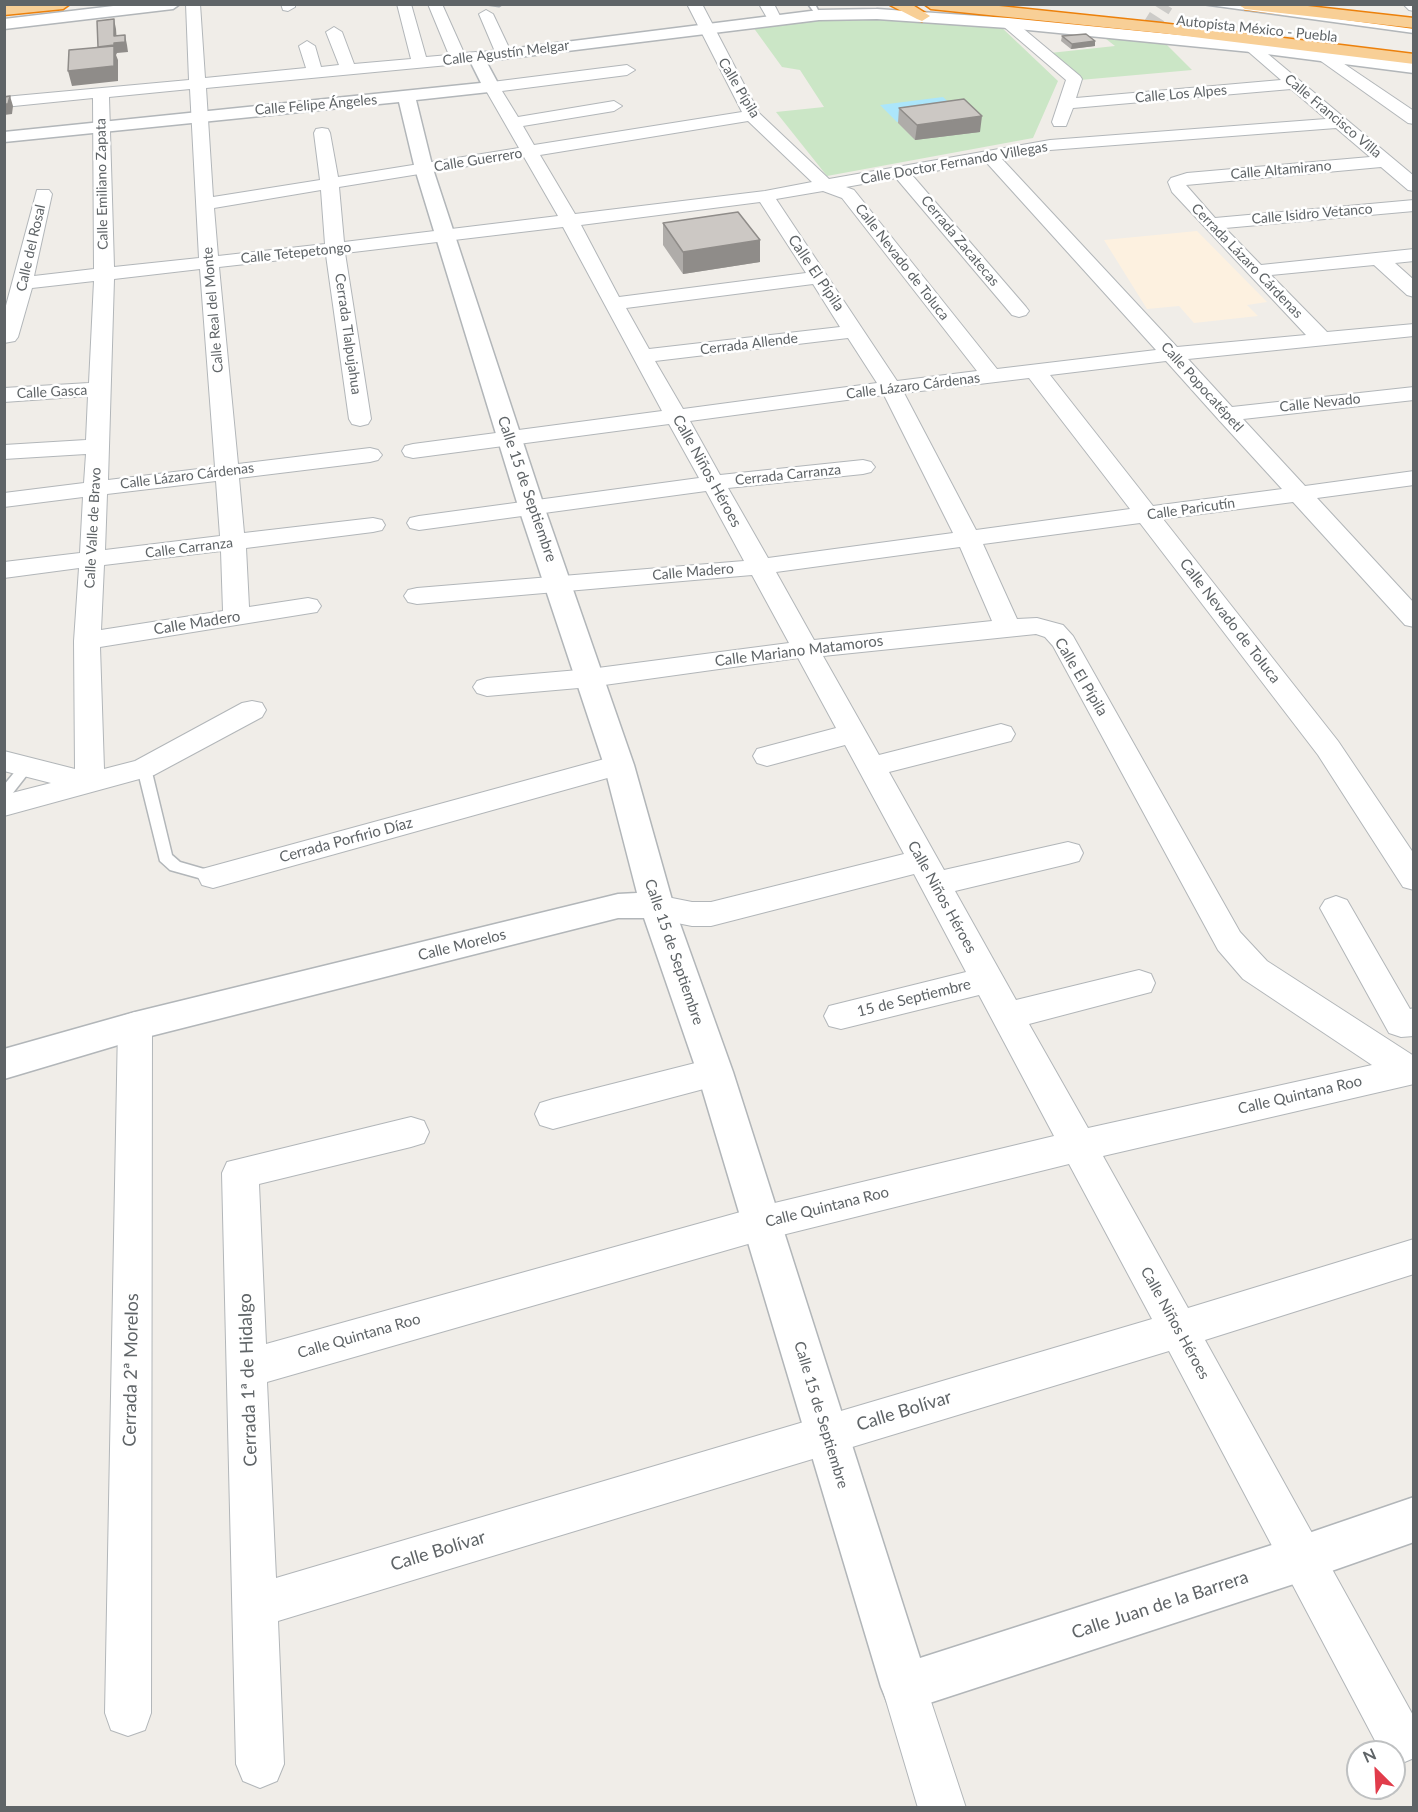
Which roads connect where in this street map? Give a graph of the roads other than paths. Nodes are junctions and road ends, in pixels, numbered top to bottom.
1 (63, 4) edge
2 (173, 4) edge
3 (193, 4) edge
4 (404, 4) edge
5 (435, 4) edge
6 (499, 4) edge
7 (766, 4) edge
8 (895, 4) edge
9 (1029, 4) edge
10 (1223, 4) edge
11 (1245, 4) edge
12 (1276, 4) edge
13 (718, 7) dead end
14 (692, 8) edge
15 (1198, 8) edge
16 (487, 9) edge
17 (4, 10) edge
18 (815, 10) edge
19 (927, 10) edge
20 (775, 20) junction
21 (1413, 21) edge
22 (1008, 23) junction
23 (4, 24) edge
24 (705, 29) junction
25 (1413, 30) edge
26 (334, 32) dead end
27 (1413, 36) edge
28 (307, 46) dead end
29 (1251, 47) junction
30 (1413, 47) edge
31 (504, 54) junction
32 (1323, 56) junction
33 (476, 57) junction
34 (459, 59) junction
35 (1413, 59) edge
36 (420, 63) junction
37 (1413, 68) edge
38 (349, 70) junction
39 (627, 70) dead end
40 (315, 73) junction
41 (199, 84) junction
42 (1295, 84) junction
43 (492, 87) junction
44 (101, 94) junction
45 (406, 96) junction
46 (4, 102) edge
47 (1067, 104) junction
48 (614, 106) dead end
49 (752, 115) junction
50 (199, 116) junction
51 (644, 117) dead end
52 (1413, 119) edge
53 (513, 123) junction
54 (1342, 123) junction
55 (101, 127) junction
56 (656, 131) junction
57 (322, 133) dead end
58 (4, 137) edge
59 (1050, 145) junction
60 (529, 152) junction
61 (990, 156) junction
62 (1386, 162) junction
63 (424, 169) junction
64 (900, 172) junction
65 (1177, 182) joint
66 (330, 184) junction
67 (826, 186) junction
68 (1413, 186) edge
69 (44, 194) dead end
70 (765, 196) junction
71 (204, 204) junction
72 (1413, 205) edge
73 (569, 220) junction
74 (1210, 224) junction
75 (446, 237) junction
76 (335, 249) junction
77 (1413, 255) edge
78 (1378, 258) junction
79 (209, 262) junction
80 (1257, 271) junction
81 (104, 274) junction
82 (818, 277) junction
83 (23, 283) junction
84 (1413, 291) edge
85 (613, 304) junction
86 (1019, 311) dead end
87 (1413, 330) edge
88 (855, 331) junction
89 (6, 337) edge
90 (1321, 338) junction
91 (1174, 354) junction
92 (643, 356) junction
93 (1035, 371) junction
94 (992, 376) junction
95 (891, 388) junction
96 (100, 389) junction
97 (1413, 393) edge
98 (4, 395) edge
99 (1226, 414) junction
100 (676, 416) junction
101 (360, 419) dead end
102 (509, 438) junction
103 (98, 446) junction
104 (413, 451) dead end
105 (4, 452) edge
106 (369, 454) dead end
107 (863, 467) dead end
108 (226, 471) junction
109 (1413, 478) edge
110 (713, 483) junction
111 (96, 488) junction
112 (1299, 495) junction
113 (4, 500) edge
114 (532, 509) junction
115 (1149, 515) junction
116 (419, 523) dead end
117 (373, 525) dead end
118 (968, 538) junction
119 (233, 542) junction
120 (92, 560) junction
121 (759, 567) junction
122 (4, 570) edge
123 (559, 584) junction
124 (417, 596) dead end
125 (308, 606) dead end
126 (236, 616) junction
127 (1413, 619) edge
128 (1008, 628) junction
129 (87, 641) junction
130 (805, 649) junction
131 (590, 678) junction
132 (487, 687) dead end
133 (252, 710) dead end
134 (853, 733) junction
135 (1001, 734) dead end
136 (767, 756) dead end
137 (16, 763) edge
138 (619, 765) junction
139 (871, 767) junction
140 (144, 768) junction
141 (90, 783) junction
142 (4, 795) edge
143 (4, 806) edge
144 (1068, 853) dead end
145 (929, 872) junction
146 (213, 877) joint
147 (1413, 879) edge
148 (657, 908) junction
149 (1336, 908) dead end
150 (987, 980) junction
151 (1139, 983) dead end
152 (841, 1016) dead end
153 (1007, 1016) junction
154 (1413, 1022) edge
155 (135, 1026) junction
156 (4, 1064) edge
157 (1411, 1070) edge
158 (716, 1072) junction
159 (553, 1114) dead end
160 (411, 1132) dead end
161 (1078, 1146) junction
162 (762, 1223) junction
163 (1413, 1256) edge
164 (1178, 1330) junction
165 (248, 1368) junction
166 (827, 1434) junction
167 (1413, 1519) edge
168 (1303, 1558) junction
169 (255, 1606) junction
170 (905, 1688) junction
171 (128, 1713) dead end
172 (1400, 1740) dead end
173 (260, 1764) dead end
174 (942, 1808) edge

1 - 17 highway
2 - 23 street
3 - 41 street, Calle Real del Monte
4 - 36 street
5 - 34 street
6 - 16 lane
7 - 20 street
8 - 19 highway
9 - 30 highway, Autopista México - Puebla
10 - 25 lane
11 - 21 highway
12 - 21 street
13 - 14 street
14 - 24 street, Calle Pípila
15 - 25 lane
15 - 27 highway, Autopista México - Puebla
16 - 31 street
18 - 19 street, Calle Agustín Melgar
18 - 20 street, Calle Agustín Melgar
19 - 22 street, Calle Agustín Melgar
19 - 35 highway
20 - 24 street, Calle Agustín Melgar
22 - 29 street, Calle Agustín Melgar
22 - 47 street
24 - 31 street, Calle Agustín Melgar
24 - 49 street, Calle Pípila
26 - 38 street
28 - 40 street
29 - 32 street, Calle Agustín Melgar
29 - 42 street, Calle Francisco Villa
31 - 33 street, Calle Agustín Melgar
32 - 37 street, Calle Agustín Melgar
32 - 52 street
33 - 34 street, Calle Agustín Melgar
33 - 43 street, Calle Niños Héroes
34 - 36 street, Calle Agustín Melgar
36 - 38 street, Calle Agustín Melgar
38 - 40 street, Calle Agustín Melgar
39 - 43 street, Calle Felipe Ángeles
40 - 41 street, Calle Agustín Melgar
41 - 44 street, Calle Agustín Melgar
41 - 50 street, Calle Real del Monte
42 - 47 street, Calle Los Alpes
42 - 54 street, Calle Francisco Villa
43 - 45 street, Calle Felipe Ángeles
43 - 53 street, Calle Niños Héroes
44 - 46 street, Calle Agustín Melgar
44 - 55 street, Calle Emiliano Zapata
45 - 50 street, Calle Felipe Ángeles
45 - 63 street, Calle 15 de Septiembre
47 - 59 street
48 - 53 street
49 - 56 street, Calle Guerrero
49 - 67 street, Calle Pípila
50 - 55 street, Calle Felipe Ángeles
50 - 71 street, Calle Real del Monte
51 - 56 street
53 - 60 street, Calle Niños Héroes
54 - 59 street, Calle Doctor Fernando Villegas
54 - 62 street, Calle Francisco Villa
55 - 58 street, Calle Felipe Ángeles
55 - 81 street, Calle Emiliano Zapata
56 - 60 street, Calle Guerrero
57 - 66 street
59 - 61 street, Calle Doctor Fernando Villegas
60 - 63 street, Calle Guerrero
60 - 73 street, Calle Niños Héroes
61 - 64 street, Calle Doctor Fernando Villegas
61 - 91 street, Calle Popocatépetl
62 - 65 street, Calle Altamirano
62 - 68 street, Calle Francisco Villa
63 - 66 street, Calle Guerrero
63 - 75 street, Calle 15 de Septiembre
64 - 67 street, Calle Doctor Fernando Villegas
64 - 86 street, Cerrada Zacatecas
65 - 74 street, Cerrada Lázaro Cárdenas
66 - 71 street, Calle Guerrero
66 - 76 street, Cerrada Tlalpujahua
67 - 70 street, Calle Doctor Fernando Villegas
67 - 94 street, Calle Nevado de Toluca
69 - 83 street, Calle del Rosal
70 - 73 street, Calle Doctor Fernando Villegas
70 - 82 street, Calle El Pípila
71 - 79 street, Calle Real del Monte
72 - 74 street, Calle Isidro Vetanco
73 - 75 street, Calle Tetepetongo
73 - 85 street, Calle Niños Héroes
74 - 80 street, Cerrada Lázaro Cárdenas
75 - 76 street, Calle Tetepetongo
75 - 102 street, Calle 15 de Septiembre
76 - 79 street, Calle Tetepetongo
76 - 101 street, Cerrada Tlalpujahua
77 - 78 street
78 - 80 street
78 - 84 street
79 - 81 street, Calle Tetepetongo
79 - 108 street, Calle Real del Monte
80 - 90 street, Cerrada Lázaro Cárdenas
81 - 83 street, Calle Tetepetongo
81 - 96 street, Calle Valle de Bravo
82 - 85 street
82 - 88 street, Calle El Pípila
83 - 89 street, Calle del Rosal
85 - 92 street, Calle Niños Héroes
87 - 90 street, Calle Lázaro Cárdenas
88 - 92 street, Cerrada Allende
88 - 95 street, Calle El Pípila
90 - 91 street, Calle Lázaro Cárdenas
91 - 93 street, Calle Lázaro Cárdenas
91 - 99 street, Calle Popocatépetl
92 - 100 street, Calle Niños Héroes
93 - 94 street, Calle Lázaro Cárdenas
93 - 115 street, Calle Nevado de Toluca
94 - 95 street, Calle Lázaro Cárdenas
95 - 100 street, Calle Lázaro Cárdenas
95 - 118 street, Calle El Pípila
96 - 98 street, Calle Gasca
96 - 103 street, Calle Valle de Bravo
97 - 99 street, Calle Nevado
99 - 112 street, Calle Popocatépetl
100 - 102 street, Calle Lázaro Cárdenas
100 - 110 street, Calle Niños Héroes
102 - 104 street, Calle Lázaro Cárdenas
102 - 114 street, Calle 15 de Septiembre
103 - 105 street
103 - 111 street, Calle Valle de Bravo
106 - 108 street, Calle Lázaro Cárdenas
107 - 110 street, Cerrada Carranza
108 - 111 street, Calle Lázaro Cárdenas
108 - 119 street, Calle Real del Monte
109 - 112 street, Calle Paricutín
110 - 114 street
110 - 121 street, Calle Niños Héroes
111 - 113 street, Calle Lázaro Cárdenas
111 - 120 street, Calle Valle de Bravo
112 - 115 street, Calle Paricutín
112 - 127 street, Calle Popocatépetl
114 - 116 street
114 - 123 street, Calle 15 de Septiembre
115 - 118 street, Calle Paricutín
115 - 147 street, Calle Nevado de Toluca
117 - 119 street, Calle Carranza
118 - 121 street, Calle Madero
118 - 128 street, Calle El Pípila
119 - 120 street, Calle Carranza
119 - 126 street, Calle Real del Monte
120 - 122 street, Calle Carranza
120 - 129 street, Calle Valle de Bravo
121 - 123 street, Calle Madero
121 - 130 street, Calle Niños Héroes
123 - 124 street, Calle Madero
123 - 131 street, Calle 15 de Septiembre
125 - 126 street, Calle Madero
126 - 129 street, Calle Madero
128 - 130 street, Calle Mariano Matamoros
128 - 157 street, Calle El Pípila
129 - 141 street, Calle Valle de Bravo
130 - 131 street, Calle Mariano Matamoros
130 - 134 street, Calle Niños Héroes
131 - 132 street, Calle Mariano Matamoros
131 - 138 street, Calle 15 de Septiembre
133 - 140 street
134 - 136 street
134 - 139 street, Calle Niños Héroes
135 - 139 street
137 - 141 street
137 - 142 lane
138 - 146 street, Cerrada Porfirio Díaz
138 - 148 street, Calle 15 de Septiembre
139 - 145 street, Calle Niños Héroes
140 - 141 street
140 - 146 lane, Cerrada Porfirio Díaz
141 - 143 street
144 - 145 street, Calle Morelos
145 - 148 street, Calle Morelos
145 - 150 street, Calle Niños Héroes
148 - 155 street, Calle Morelos
148 - 158 street, Calle 15 de Septiembre
149 - 154 street
150 - 152 street, 15 de Septiembre
150 - 153 street, Calle Niños Héroes
151 - 153 street
153 - 161 street, Calle Niños Héroes
155 - 156 street, Calle Morelos
155 - 171 street, Cerrada 2ª Morelos
157 - 161 street, Calle Quintana Roo
158 - 159 street
158 - 162 street, Calle 15 de Septiembre
160 - 165 street, Cerrada 1ª de Hidalgo
161 - 162 street, Calle Quintana Roo
161 - 164 street, Calle Niños Héroes
162 - 165 street, Calle Quintana Roo
162 - 166 street, Calle 15 de Septiembre
163 - 164 street, Calle Bolívar
164 - 166 street, Calle Bolívar
164 - 168 street, Calle Niños Héroes
165 - 169 street, Cerrada 1ª de Hidalgo
166 - 169 street, Calle Bolívar
166 - 170 street, Calle 15 de Septiembre
167 - 168 street, Calle Juan de la Barrera
168 - 170 street, Calle Juan de la Barrera
168 - 172 street, Calle Niños Héroes
169 - 173 street, Cerrada 1ª de Hidalgo
170 - 174 street, Calle 15 de Septiembre

